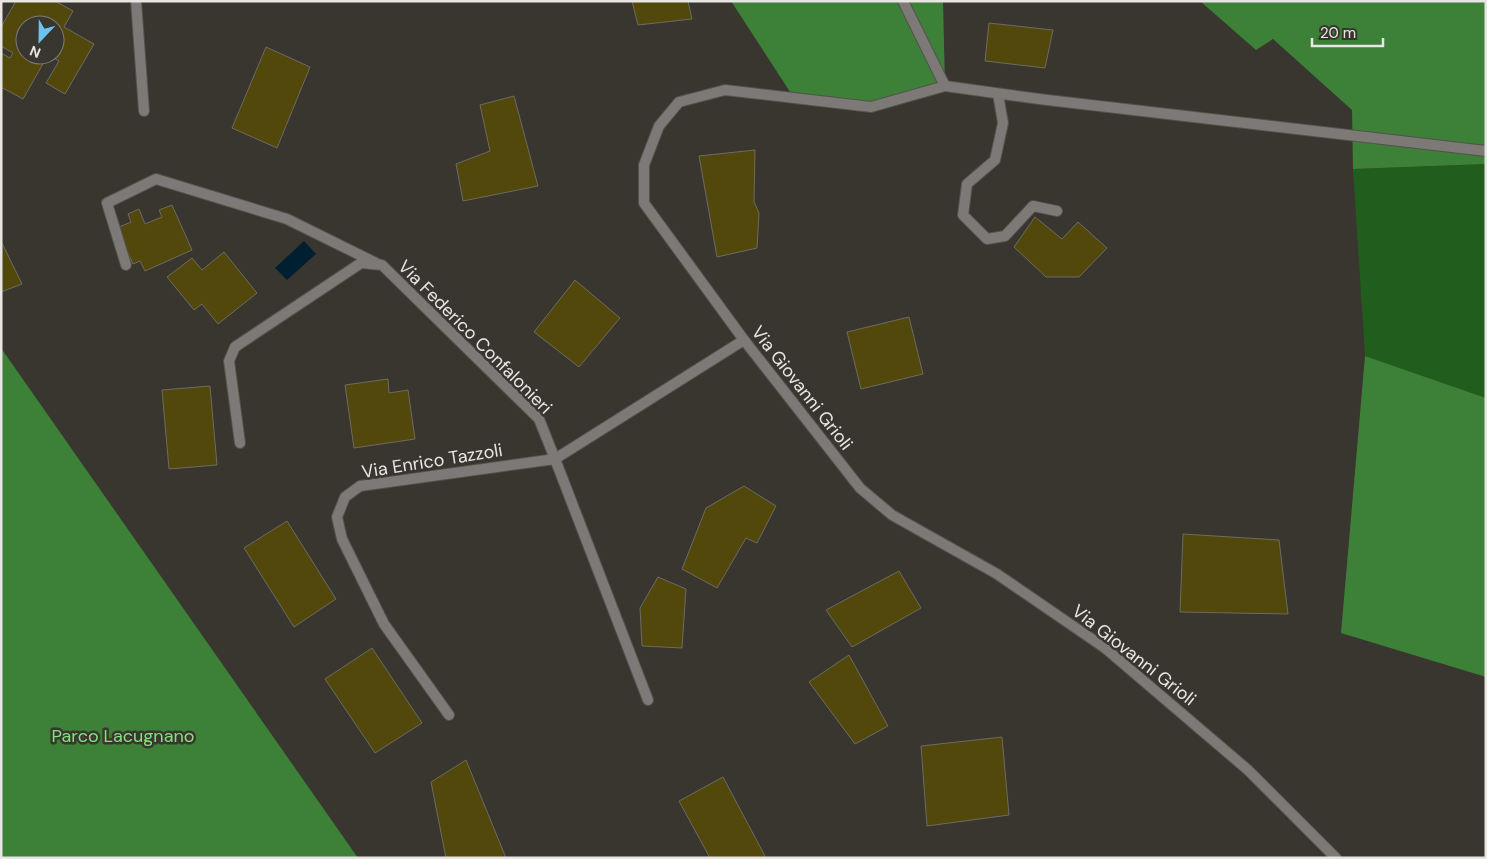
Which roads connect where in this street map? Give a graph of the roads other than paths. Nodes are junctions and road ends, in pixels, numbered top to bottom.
1 (136, 1) edge
2 (903, 1) edge
3 (945, 86) junction
4 (998, 94) junction
5 (144, 111) dead end
6 (1486, 151) edge
7 (1057, 211) dead end
8 (126, 265) dead end
9 (382, 265) junction
10 (744, 340) junction
11 (240, 443) dead end
12 (555, 459) junction
13 (648, 700) dead end
14 (449, 715) dead end
15 (1336, 858) edge

1 - 5 street
2 - 3 street
3 - 4 street
3 - 10 street, Via Giovanni Grioli
4 - 6 street
4 - 7 street
8 - 9 street
9 - 11 street, Via Federico Confalonieri
9 - 12 street, Via Federico Confalonieri
10 - 12 street, Via Enrico Tazzoli
10 - 15 street, Via Giovanni Grioli
12 - 13 street, Via Federico Confalonieri
12 - 14 street, Via Enrico Tazzoli

